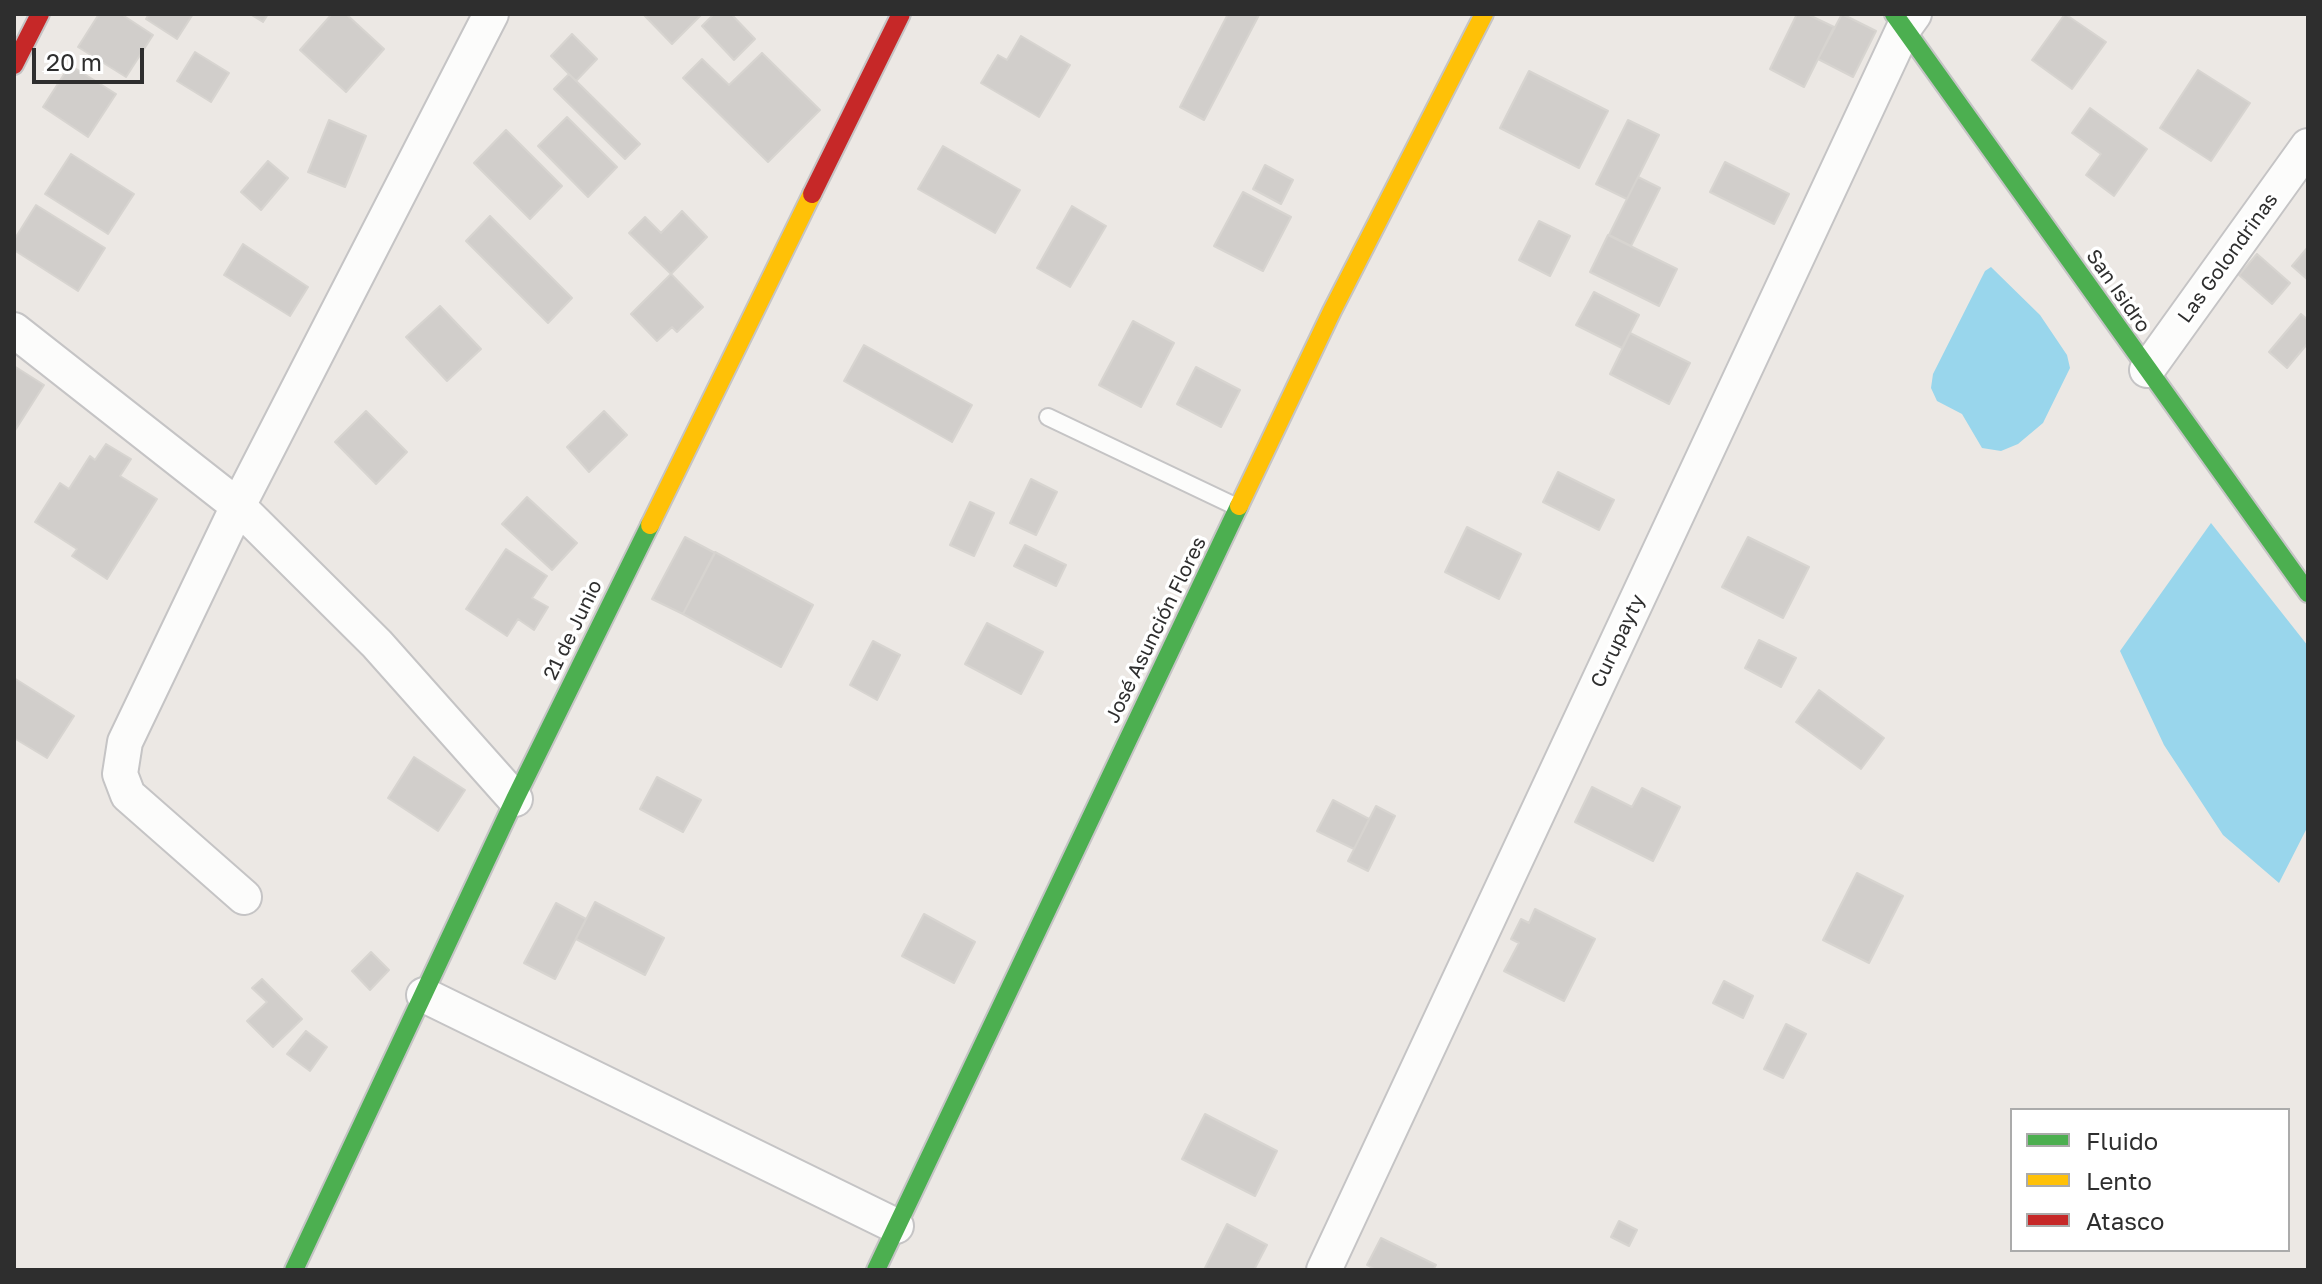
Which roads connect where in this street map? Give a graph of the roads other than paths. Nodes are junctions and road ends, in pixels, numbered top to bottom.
1 (40, 14) edge
2 (491, 14) edge
3 (901, 14) edge
4 (1484, 14) edge
5 (1904, 19) edge
6 (14, 65) edge
7 (2308, 146) edge
8 (14, 330) edge
9 (2147, 370) junction
10 (1048, 417) dead end
11 (238, 506) junction
12 (1239, 508) junction
13 (2308, 593) edge
14 (515, 799) junction
15 (244, 897) dead end
16 (424, 995) junction
17 (896, 1226) junction
18 (294, 1270) edge
19 (876, 1270) edge
20 (1324, 1270) edge

1 - 6 street
2 - 11 street
3 - 14 street, 21 de Junio
4 - 12 street, José Asunción Flores
5 - 9 street, San Isidro
5 - 20 street, Curupayty
7 - 9 street, Las Golondrinas
8 - 11 street
9 - 13 street, San Isidro
10 - 12 lane
11 - 14 street
11 - 15 street
12 - 17 street, José Asunción Flores
14 - 16 street, 21 de Junio
16 - 17 street
16 - 18 street, 21 de Junio
17 - 19 street, José Asunción Flores

